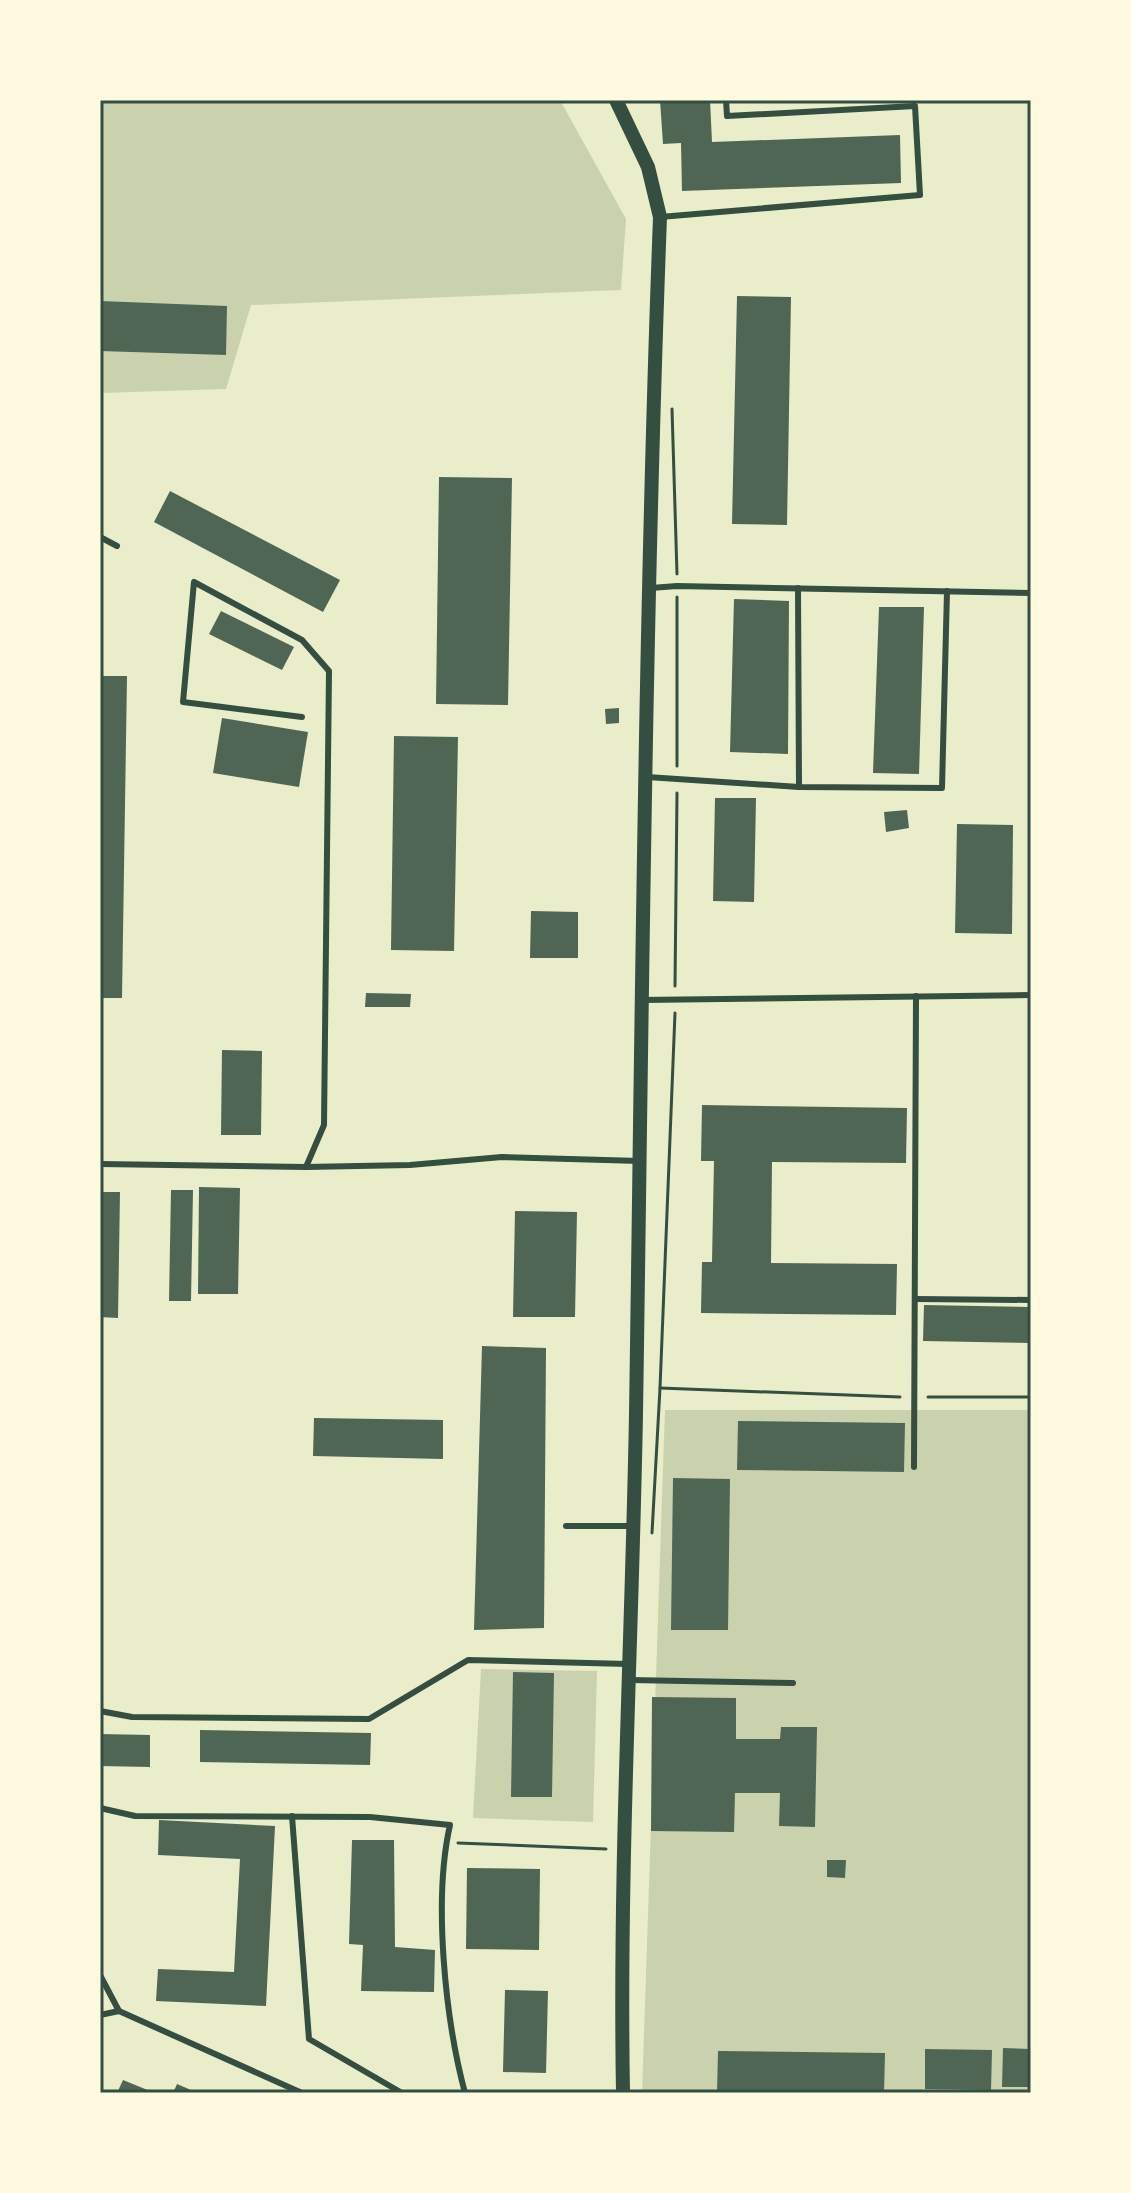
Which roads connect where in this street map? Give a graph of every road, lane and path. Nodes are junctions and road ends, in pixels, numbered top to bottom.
1 (618, 100) edge
2 (726, 100) edge
3 (660, 217) junction
4 (100, 537) edge
5 (117, 546) dead end
6 (677, 586) junction
7 (650, 588) junction
8 (798, 588) junction
9 (947, 591) junction
10 (1031, 593) edge
11 (302, 717) dead end
12 (647, 777) junction
13 (677, 777) junction
14 (799, 787) junction
15 (1031, 995) edge
16 (916, 996) junction
17 (641, 1000) junction
18 (675, 1000) junction
19 (640, 1161) junction
20 (100, 1164) edge
21 (306, 1167) junction
22 (916, 1299) junction
23 (1031, 1300) edge
24 (660, 1388) junction
25 (914, 1397) junction
26 (1031, 1397) edge
27 (914, 1467) dead end
28 (566, 1526) dead end
29 (634, 1526) junction
30 (651, 1543) dead end
31 (628, 1664) junction
32 (627, 1680) junction
33 (793, 1683) dead end
34 (100, 1711) edge
35 (100, 1808) edge
36 (292, 1816) junction
37 (446, 1842) junction
38 (622, 1850) junction
39 (100, 1975) edge
40 (119, 2011) junction
41 (100, 2015) edge
42 (302, 2093) edge
43 (402, 2093) edge
44 (465, 2093) edge
45 (623, 2093) edge

1 - 3 street
2 - 3 lane
3 - 7 street
4 - 5 lane
6 - 7 lane
6 - 8 lane
6 - 13 path
7 - 12 street
8 - 9 lane
8 - 14 lane
9 - 10 lane
9 - 14 lane
11 - 21 lane
12 - 13 lane
12 - 17 street
13 - 14 lane
13 - 18 path
15 - 16 lane
16 - 18 lane
16 - 22 lane
17 - 18 lane
17 - 19 street
18 - 24 path
19 - 21 lane
19 - 29 street
20 - 21 lane
22 - 23 lane
22 - 25 lane
24 - 25 path
24 - 30 path
25 - 26 path
25 - 27 lane
28 - 29 lane
29 - 31 street
31 - 32 street
31 - 34 lane
32 - 33 lane
32 - 38 street
35 - 36 lane
36 - 37 lane
36 - 43 lane
37 - 38 path
37 - 44 lane
38 - 45 street
39 - 40 lane
40 - 41 lane
40 - 42 lane

